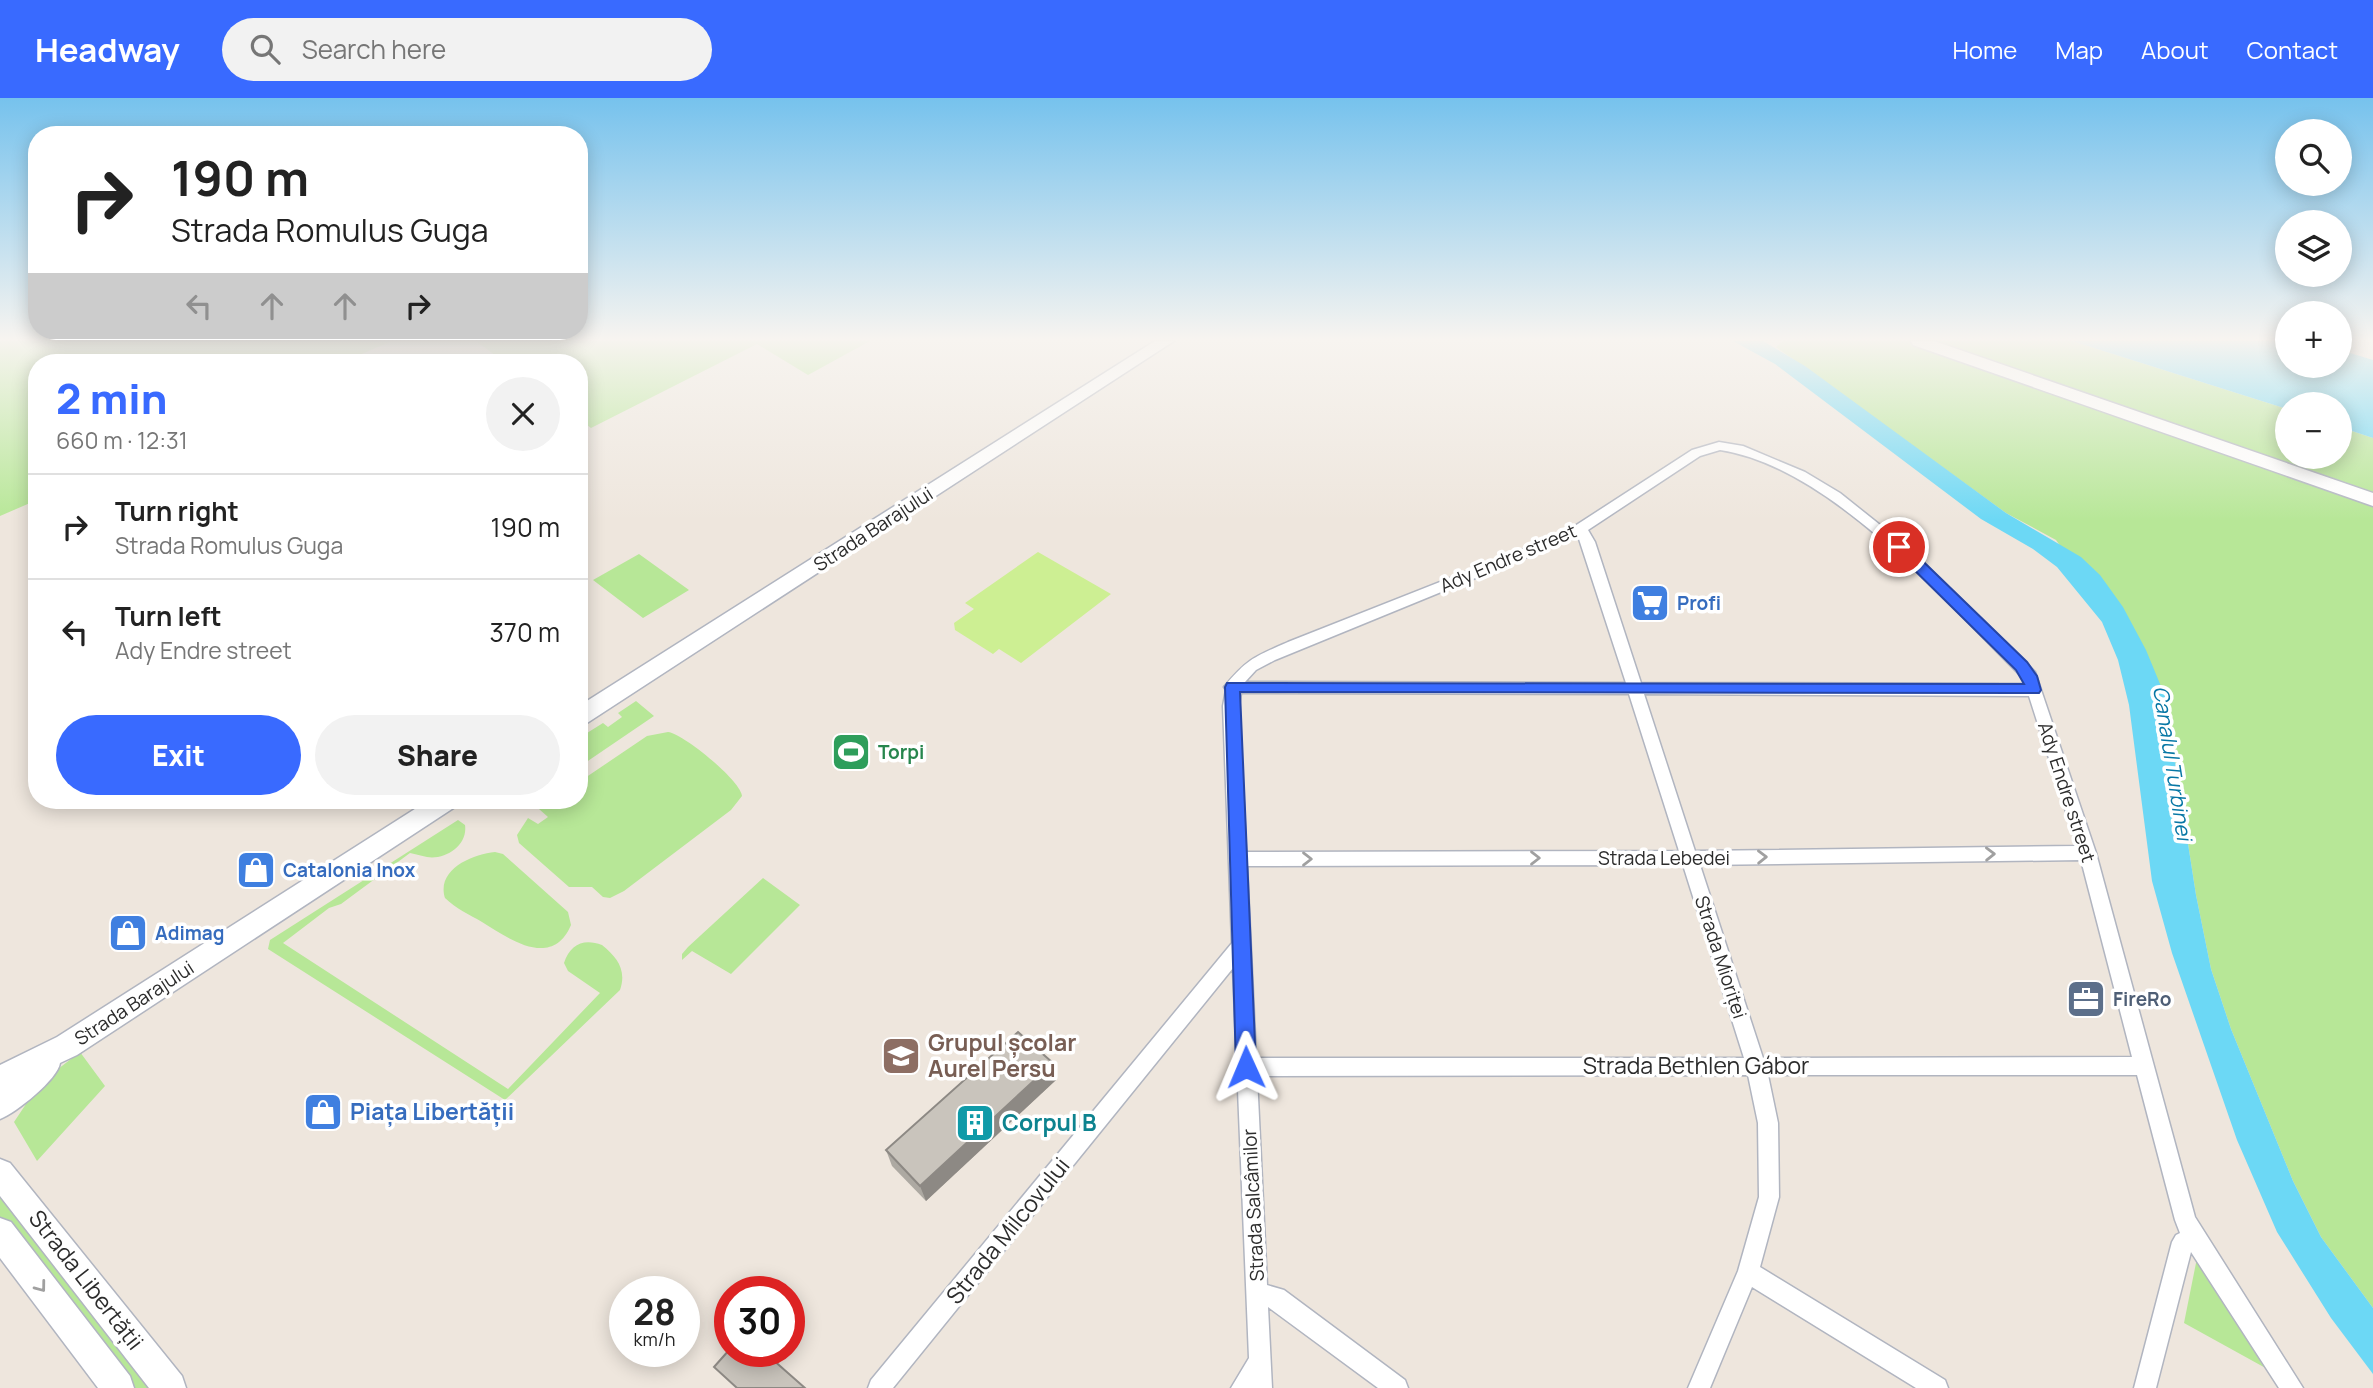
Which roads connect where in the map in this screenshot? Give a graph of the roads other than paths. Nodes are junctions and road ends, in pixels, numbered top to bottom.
1 (1072, 401) edge
2 (2091, 401) edge
3 (2373, 500) edge
4 (1580, 528) junction
5 (1232, 687) junction
6 (1635, 690) junction
7 (2034, 690) junction
8 (588, 711) edge
9 (433, 809) edge
10 (2088, 853) junction
11 (1689, 858) junction
12 (1239, 859) junction
13 (1243, 943) junction
14 (1756, 1066) junction
15 (2145, 1066) junction
16 (1246, 1067) junction
17 (12, 1083) edge
18 (0, 1106) edge
19 (0, 1127) edge
20 (0, 1152) edge
21 (6, 1181) edge
22 (0, 1233) edge
23 (2194, 1238) junction
24 (1748, 1272) junction
25 (1258, 1294) junction
26 (1260, 1360) junction
27 (118, 1388) edge
28 (170, 1388) edge
29 (879, 1388) edge
30 (1242, 1388) edge
31 (1261, 1388) edge
32 (1397, 1388) edge
33 (1699, 1388) edge
34 (1937, 1388) edge
35 (2145, 1388) edge
36 (2292, 1388) edge

1 - 8 main road, Strada Barajului
2 - 3 main road
4 - 5 street, Ady Endre street
4 - 6 street, Strada Mioriței
4 - 7 street, Ady Endre street
5 - 6 street
5 - 12 street, Strada Salcâmilor
6 - 7 street
6 - 11 street, Strada Mioriței
7 - 10 street, Ady Endre street
9 - 17 main road, Strada Barajului
11 -> 10 street, Strada Lebedei
10 - 15 street, Ady Endre street
12 -> 11 street, Strada Lebedei
11 - 14 street, Strada Mioriței
12 - 13 street, Strada Salcâmilor
13 - 16 street, Strada Salcâmilor
13 - 29 street, Strada Milcovului
14 - 15 street, Strada Bethlen Gábor
14 - 16 street, Strada Bethlen Gábor
14 - 24 street, Strada Mioriței
15 - 23 street, Ady Endre street
16 - 25 street, Strada Salcâmilor
17 - 18 main road, Strada Barajului
17 - 19 main road
20 - 21 main road, Strada Libertății
21 - 28 main road, Strada Libertății
22 -> 27 main road, Strada Libertății
23 - 35 street
23 - 36 street, Ady Endre street
24 - 33 street, Strada Mioriței
24 - 34 street
25 - 26 street, Strada Salcâmilor
25 - 32 street
26 - 30 street
26 - 31 street, Strada Salcâmilor

